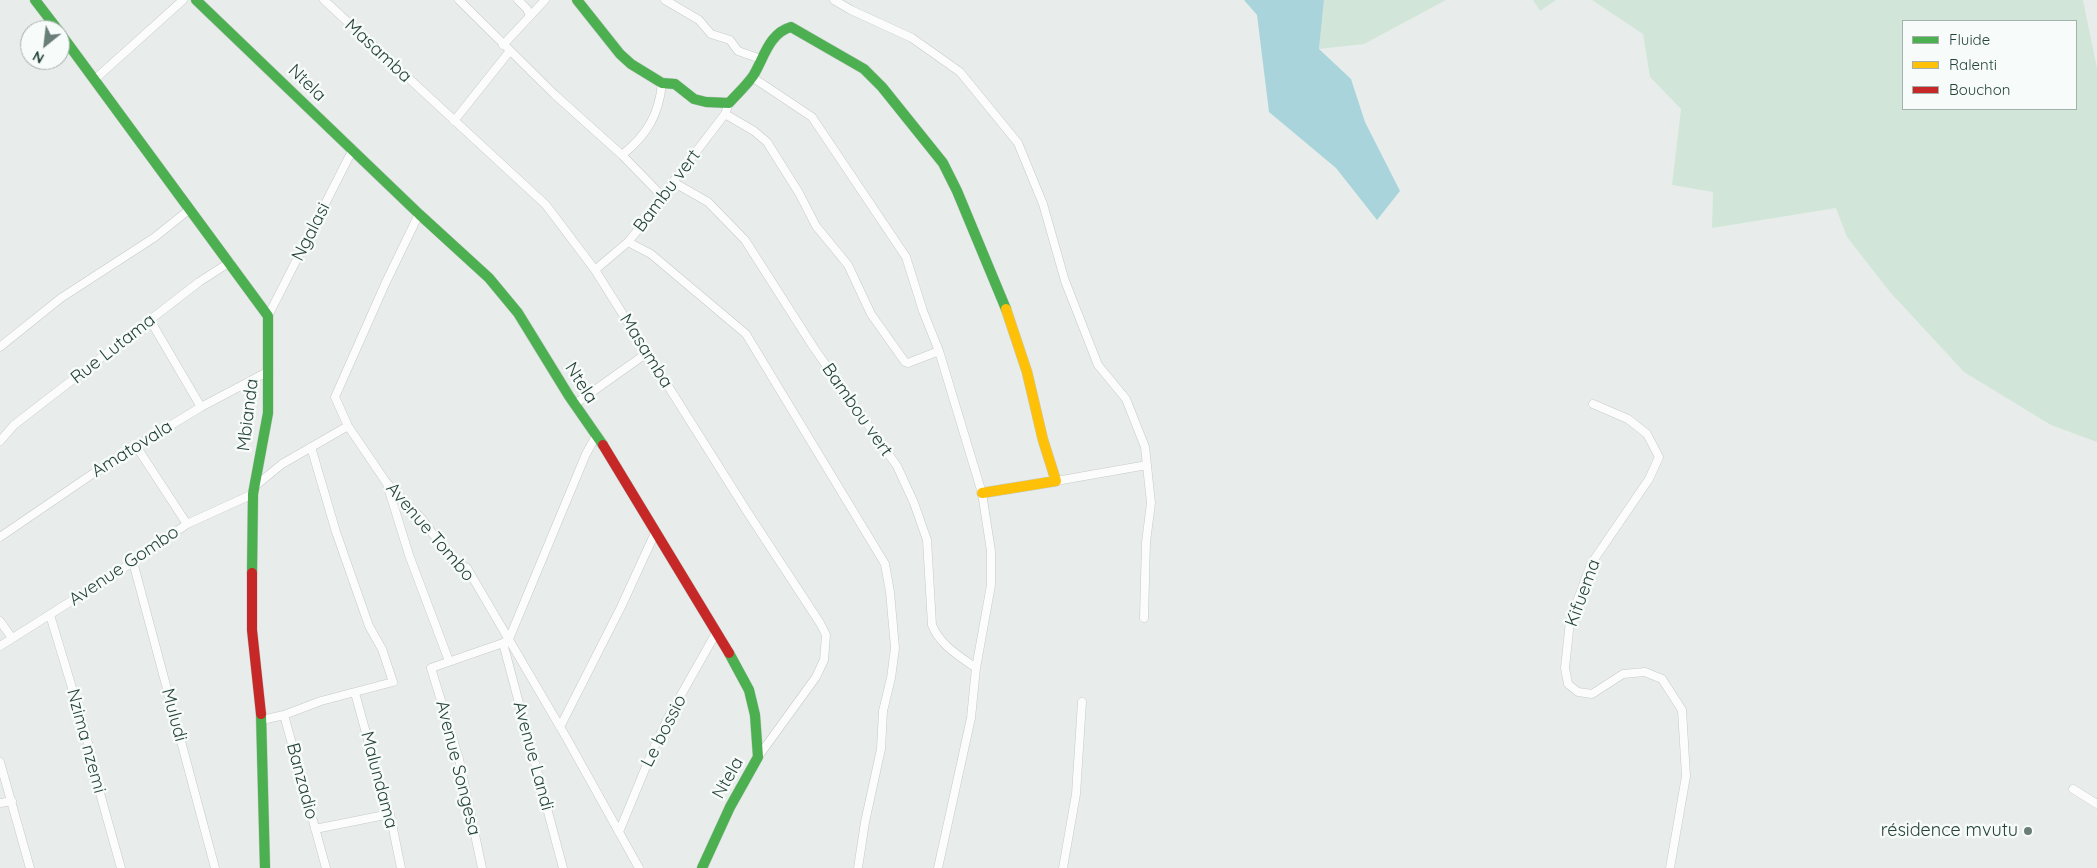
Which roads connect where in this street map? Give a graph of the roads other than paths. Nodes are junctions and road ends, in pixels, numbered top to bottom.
1 (35, 0) edge
2 (183, 0) edge
3 (196, 0) edge
4 (324, 0) edge
5 (459, 0) edge
6 (518, 0) edge
7 (544, 0) edge
8 (577, 0) edge
9 (665, 0) edge
10 (834, 0) edge
11 (530, 16) junction
12 (50, 20) edge
13 (503, 45) junction
14 (70, 47) edge
15 (510, 52) junction
16 (761, 59) junction
17 (752, 77) junction
18 (94, 80) junction
19 (662, 83) junction
20 (729, 103) junction
21 (724, 114) junction
22 (454, 121) junction
23 (353, 149) junction
24 (622, 155) junction
25 (673, 182) junction
26 (664, 198) junction
27 (190, 209) junction
28 (419, 214) junction
29 (628, 242) junction
30 (230, 262) junction
31 (595, 270) junction
32 (268, 316) junction
33 (150, 320) junction
34 (0, 347) edge
35 (939, 351) junction
36 (647, 353) junction
37 (269, 371) junction
38 (575, 404) junction
39 (1593, 404) dead end
40 (201, 407) junction
41 (348, 426) junction
42 (596, 436) junction
43 (0, 442) edge
44 (136, 446) junction
45 (312, 447) junction
46 (1147, 465) junction
47 (1056, 481) junction
48 (386, 482) junction
49 (254, 491) junction
50 (982, 493) junction
51 (187, 524) junction
52 (655, 533) junction
53 (0, 537) edge
54 (133, 562) junction
55 (50, 615) junction
56 (1144, 618) dead end
57 (0, 621) edge
58 (716, 633) junction
59 (12, 638) junction
60 (506, 641) junction
61 (0, 646) edge
62 (449, 661) junction
63 (976, 668) junction
64 (355, 693) junction
65 (1082, 702) dead end
66 (284, 715) junction
67 (262, 720) junction
68 (560, 728) junction
69 (758, 757) junction
70 (0, 762) edge
71 (2073, 789) dead end
72 (12, 801) junction
73 (0, 803) edge
74 (2097, 804) edge
75 (390, 814) junction
76 (315, 829) junction
77 (619, 832) junction
78 (30, 868) edge
79 (120, 868) edge
80 (215, 868) edge
81 (265, 868) edge
82 (326, 868) edge
83 (401, 868) edge
84 (482, 868) edge
85 (564, 868) edge
86 (639, 868) edge
87 (702, 868) edge
88 (858, 868) edge
89 (938, 868) edge
90 (1063, 868) edge
91 (1670, 868) edge

1 - 12 street
2 - 18 street
3 - 23 street, Ntela
4 - 22 street, Masamba
5 - 13 street
6 - 11 street
7 - 11 street
8 - 19 street
9 - 16 street
10 - 46 street
11 - 13 street
13 - 15 street
14 - 18 street
15 - 22 street
15 - 24 street
16 - 17 street
16 - 47 street
17 - 20 street
17 - 35 street
18 - 27 street
19 - 20 street
19 - 24 street
20 - 21 street, Bambu vert
21 - 25 street, Bambu vert
21 - 35 street
22 - 31 street, Masamba
23 - 28 street, Ntela
23 - 32 street, Ngalasi
24 - 26 street
25 - 26 street, Bambu vert
25 - 63 street, Bambou vert
26 - 29 street, Bambu vert
27 - 30 street
27 - 34 street
28 - 38 street, Ntela
28 - 41 street, Avenue Tombo
29 - 31 street, Bambu vert
29 - 88 street
30 - 32 street
30 - 33 street, Rue Lutama
31 - 36 street, Masamba
32 - 37 street, Mbianda
33 - 40 street
33 - 43 street, Rue Lutama
35 - 50 street
36 - 38 street
36 - 69 street, Masamba
37 - 40 street, Amatovala
37 - 49 street, Mbianda
38 - 42 street, Ntela
39 - 91 street, Kifuema
40 - 44 street, Amatovala
41 - 45 street, Avenue Gombo
41 - 48 street, Avenue Tombo
42 - 52 street, Ntela
42 - 60 street
44 - 51 street
44 - 53 street, Amatovala
45 - 49 street, Avenue Gombo
45 - 64 street
46 - 47 street
46 - 56 street
47 - 50 street
48 - 60 street, Avenue Tombo
48 - 62 street
49 - 51 street, Avenue Gombo
49 - 67 street, Mbianda
50 - 63 street
51 - 54 street, Avenue Gombo
52 - 58 street, Ntela
52 - 68 street
54 - 55 street, Avenue Gombo
54 - 80 street, Muludi
55 - 59 street, Avenue Gombo
55 - 79 street, Nzima nzemi
57 - 59 street
58 - 69 street, Ntela
58 - 77 street, Le bossio
59 - 61 street, Avenue Gombo
60 - 62 street
60 - 68 street, Avenue Tombo
60 - 85 street, Avenue Landi
62 - 84 street, Avenue Songesa
63 - 89 street
64 - 66 street
64 - 75 street, Malundama
65 - 90 street
66 - 67 street
66 - 76 street, Banzadio
67 - 81 street, Mbianda
68 - 77 street, Avenue Tombo
69 - 87 street, Ntela
70 - 72 street
71 - 74 street
72 - 73 street
72 - 78 street
75 - 76 street
75 - 83 street, Malundama
76 - 82 street, Banzadio
77 - 86 street, Avenue Tombo

